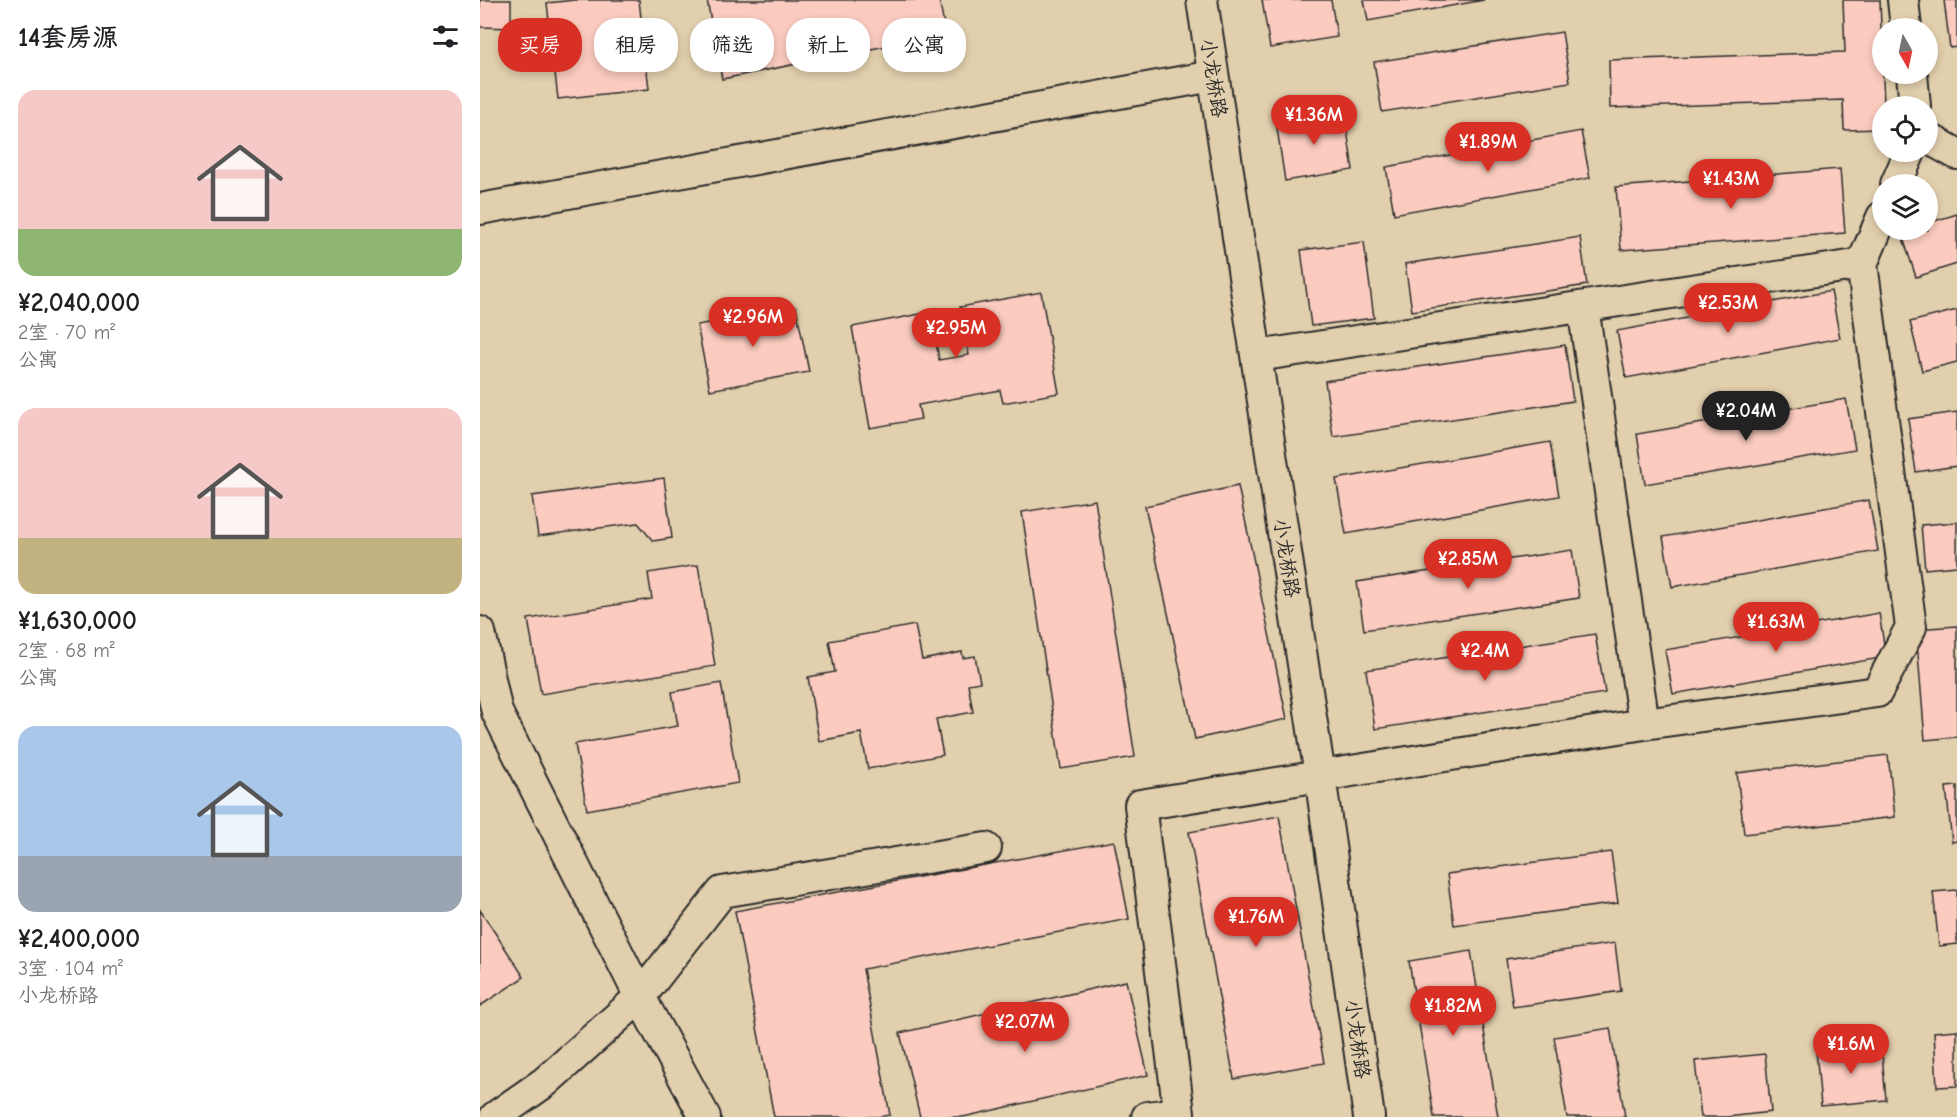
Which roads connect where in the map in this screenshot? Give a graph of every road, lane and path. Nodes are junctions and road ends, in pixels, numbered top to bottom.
1 (1202, 0) edge
2 (1903, 0) edge
3 (1905, 18) edge
4 (1213, 76) junction
5 (1938, 144) edge
6 (1957, 154) edge
7 (480, 209) edge
8 (1872, 240) edge
9 (1862, 264) junction
10 (1583, 307) junction
11 (1257, 356) junction
12 (480, 632) edge
13 (1644, 724) junction
14 (1320, 776) junction
15 (986, 848) dead end
16 (640, 997) junction
17 (495, 1117) edge
18 (705, 1117) edge
19 (1147, 1117) edge
20 (1369, 1117) edge

1 - 4 street, 小龙桥路
2 - 3 street
4 - 7 street
4 - 11 street, 小龙桥路
5 - 6 street
8 - 9 street
9 - 10 street
9 - 13 street
10 - 11 street
10 - 13 street
11 - 14 street, 小龙桥路
12 - 16 street
13 - 14 street
14 - 19 street
14 - 20 street, 小龙桥路
15 - 16 street
16 - 17 street
16 - 18 street

